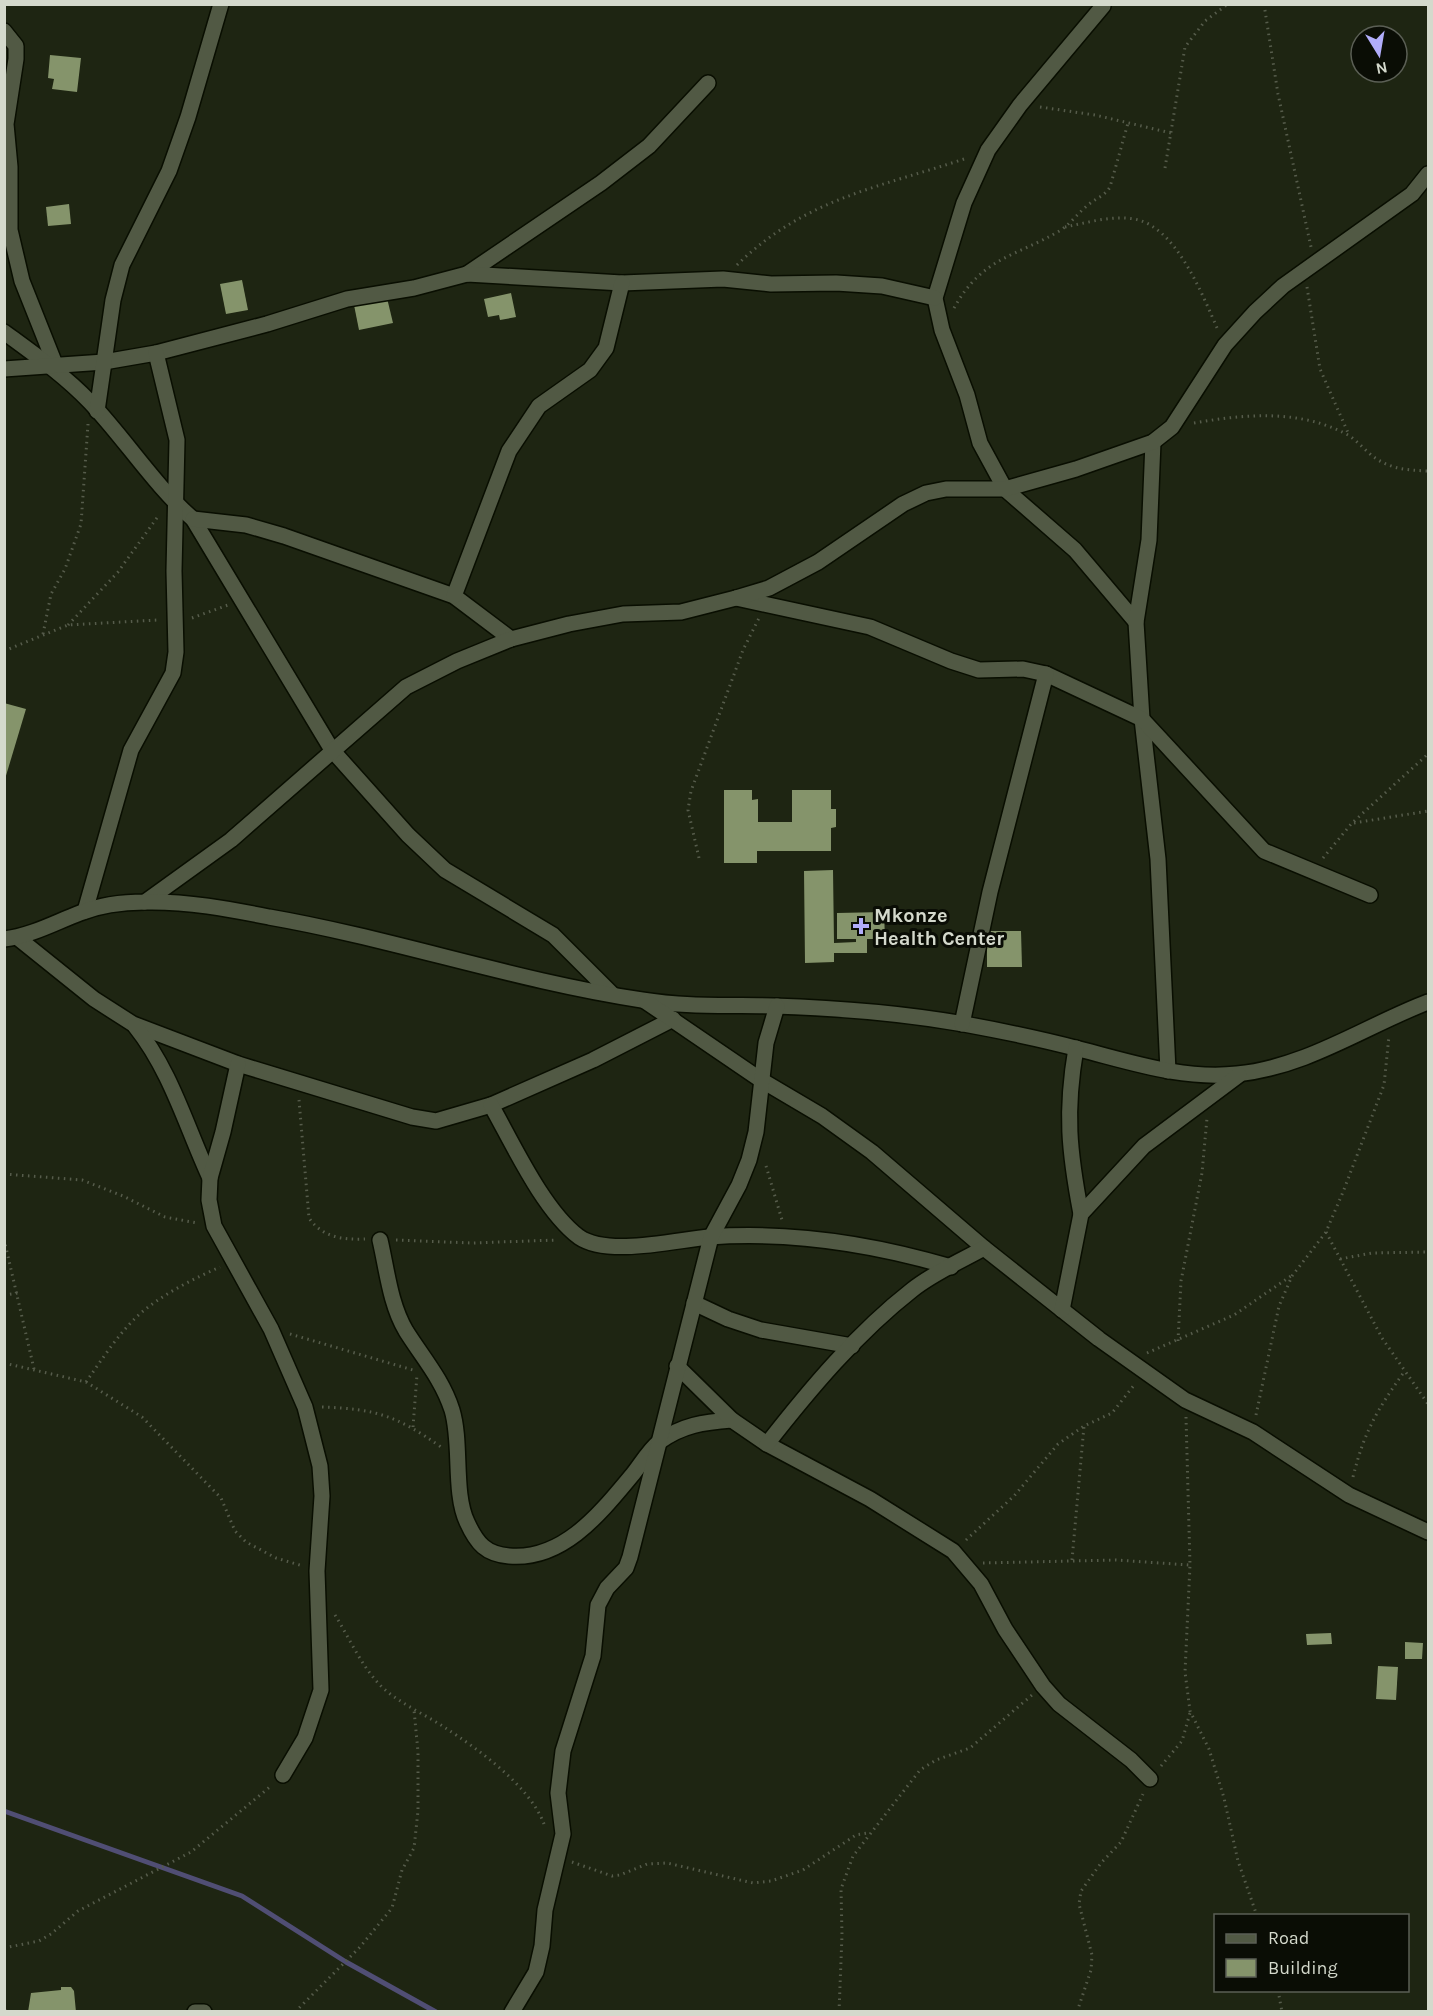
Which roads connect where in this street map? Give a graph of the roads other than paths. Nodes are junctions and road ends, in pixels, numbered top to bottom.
1 (221, 4) edge
2 (1103, 6) edge
3 (4, 31) edge
4 (708, 83) dead end
5 (1428, 174) edge
6 (467, 274) junction
7 (622, 283) junction
8 (935, 298) junction
9 (4, 332) edge
10 (156, 353) junction
11 (104, 362) junction
12 (52, 364) junction
13 (4, 369) edge
14 (93, 406) junction
15 (1153, 442) junction
16 (1005, 489) junction
17 (174, 502) junction
18 (193, 519) junction
19 (454, 596) junction
20 (736, 598) junction
21 (1136, 622) junction
22 (511, 639) junction
23 (1046, 674) junction
24 (1142, 719) junction
25 (332, 750) junction
26 (1370, 895) dead end
27 (145, 902) junction
28 (85, 910) junction
29 (11, 938) edge
30 (612, 994) junction
31 (645, 1001) junction
32 (1428, 1002) edge
33 (777, 1006) junction
34 (673, 1020) junction
35 (133, 1024) junction
36 (962, 1024) junction
37 (1076, 1048) junction
38 (238, 1064) junction
39 (1168, 1071) junction
40 (1239, 1074) junction
41 (761, 1080) junction
42 (491, 1105) junction
43 (210, 1178) junction
44 (1081, 1214) junction
45 (711, 1237) junction
46 (380, 1240) road end
47 (984, 1248) junction
48 (951, 1267) junction
49 (694, 1302) junction
50 (1062, 1310) junction
51 (852, 1346) junction
52 (677, 1366) junction
53 (732, 1420) junction
54 (657, 1444) junction
55 (767, 1444) junction
56 (1428, 1532) edge
57 (283, 1775) road end
58 (1150, 1779) road end
59 (195, 2012) edge
60 (204, 2012) edge
61 (512, 2012) edge

1 - 11 street
2 - 8 street
3 - 12 street
4 - 6 street
5 - 15 street
6 - 7 street
6 - 10 street
7 - 8 street
7 - 19 street
8 - 16 street
9 - 12 street
10 - 11 street
10 - 17 street
11 - 12 street
11 - 14 street
12 - 13 street
12 - 14 street
14 - 17 street
15 - 16 street
15 - 21 street
16 - 20 street
16 - 21 street
17 - 18 street
17 - 28 street
18 - 19 street
18 - 25 street
19 - 22 street
20 - 22 street
20 - 23 street
21 - 24 street
22 - 25 street
23 - 24 street
23 - 36 street
24 - 26 street
24 - 39 street
25 - 27 street
25 - 30 street
27 - 28 street
27 - 30 street
28 - 29 street
29 - 35 street
30 - 31 street
31 - 33 street
31 - 34 street
32 - 40 street
33 - 36 street
33 - 41 street
34 - 41 street
34 - 42 street
35 - 38 street
35 - 43 street
36 - 37 street
37 - 39 street
37 - 44 street
38 - 42 street
38 - 43 street
39 - 40 street
40 - 44 street
41 - 45 street
41 - 47 street
42 - 45 street
43 - 57 street
44 - 50 street
45 - 48 street
45 - 49 street
46 - 54 street
47 - 48 street
47 - 50 street
48 - 51 street
49 - 51 street
49 - 52 street
50 - 56 street
51 - 55 street
52 - 53 street
52 - 54 street
53 - 54 street
53 - 55 street
54 - 61 street
55 - 58 street
59 - 60 street

